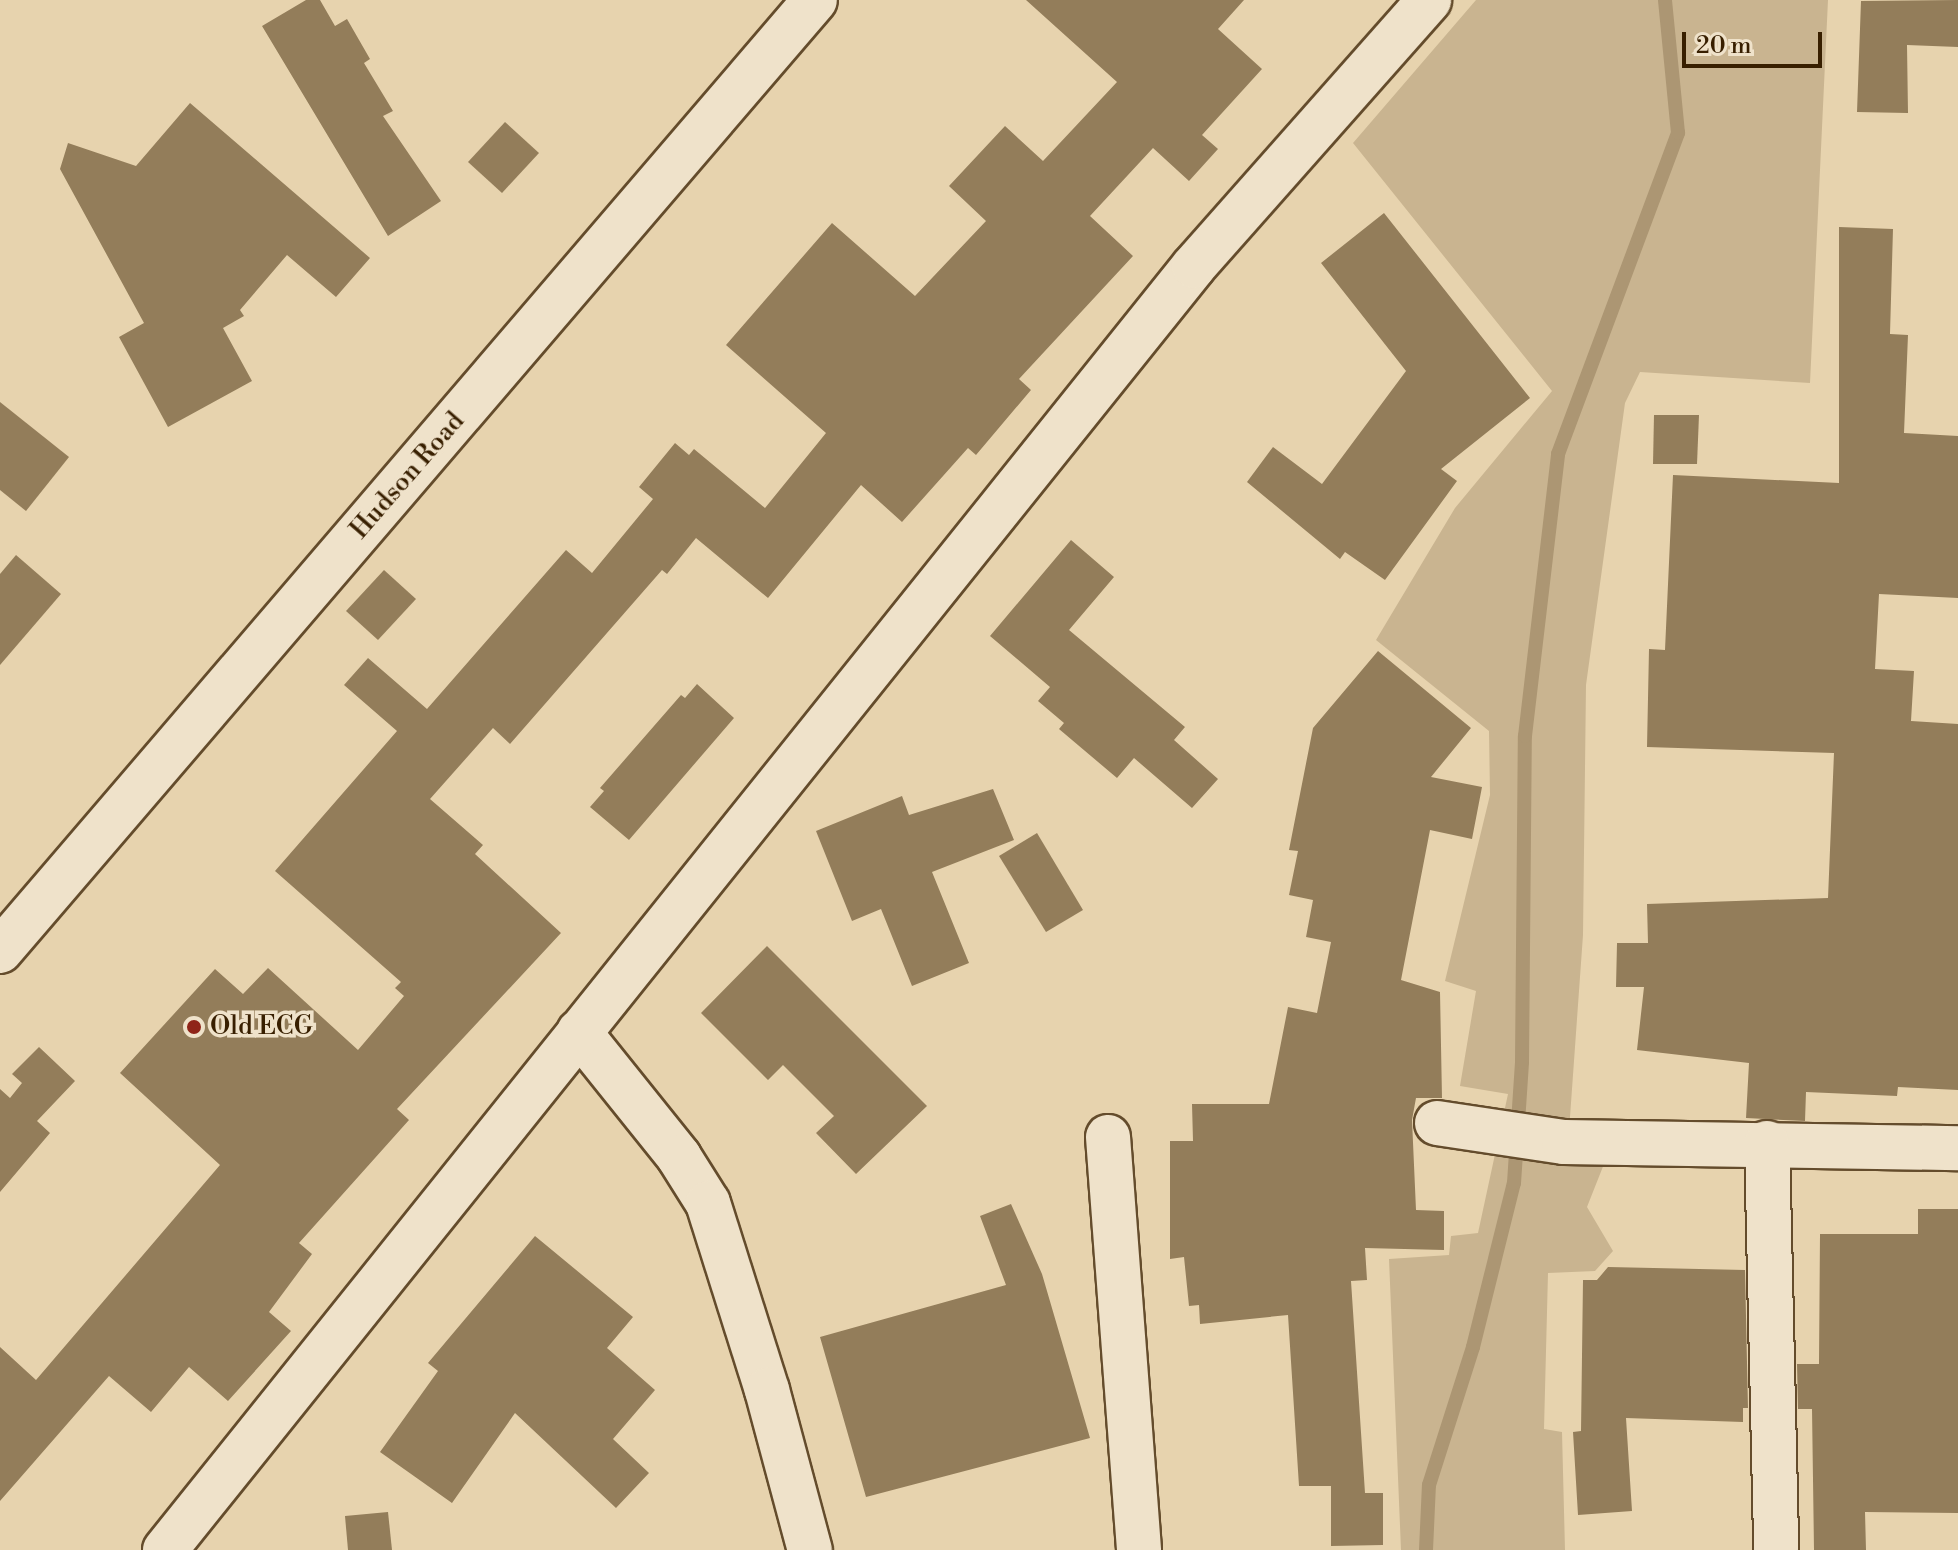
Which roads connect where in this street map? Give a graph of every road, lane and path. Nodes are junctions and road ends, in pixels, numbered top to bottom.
1 (815, 0) edge
2 (1429, 0) edge
3 (0, 951) edge
4 (579, 1032) junction
5 (1437, 1123) dead end
6 (1108, 1137) dead end
7 (1767, 1143) junction
8 (1958, 1148) edge
9 (165, 1550) edge
10 (810, 1550) edge
11 (1139, 1550) edge
12 (1776, 1550) edge

1 - 3 street, Hudson Road
2 - 4 street
4 - 9 street
4 - 10 street
5 - 7 street
6 - 11 street
7 - 8 street
7 - 12 street

